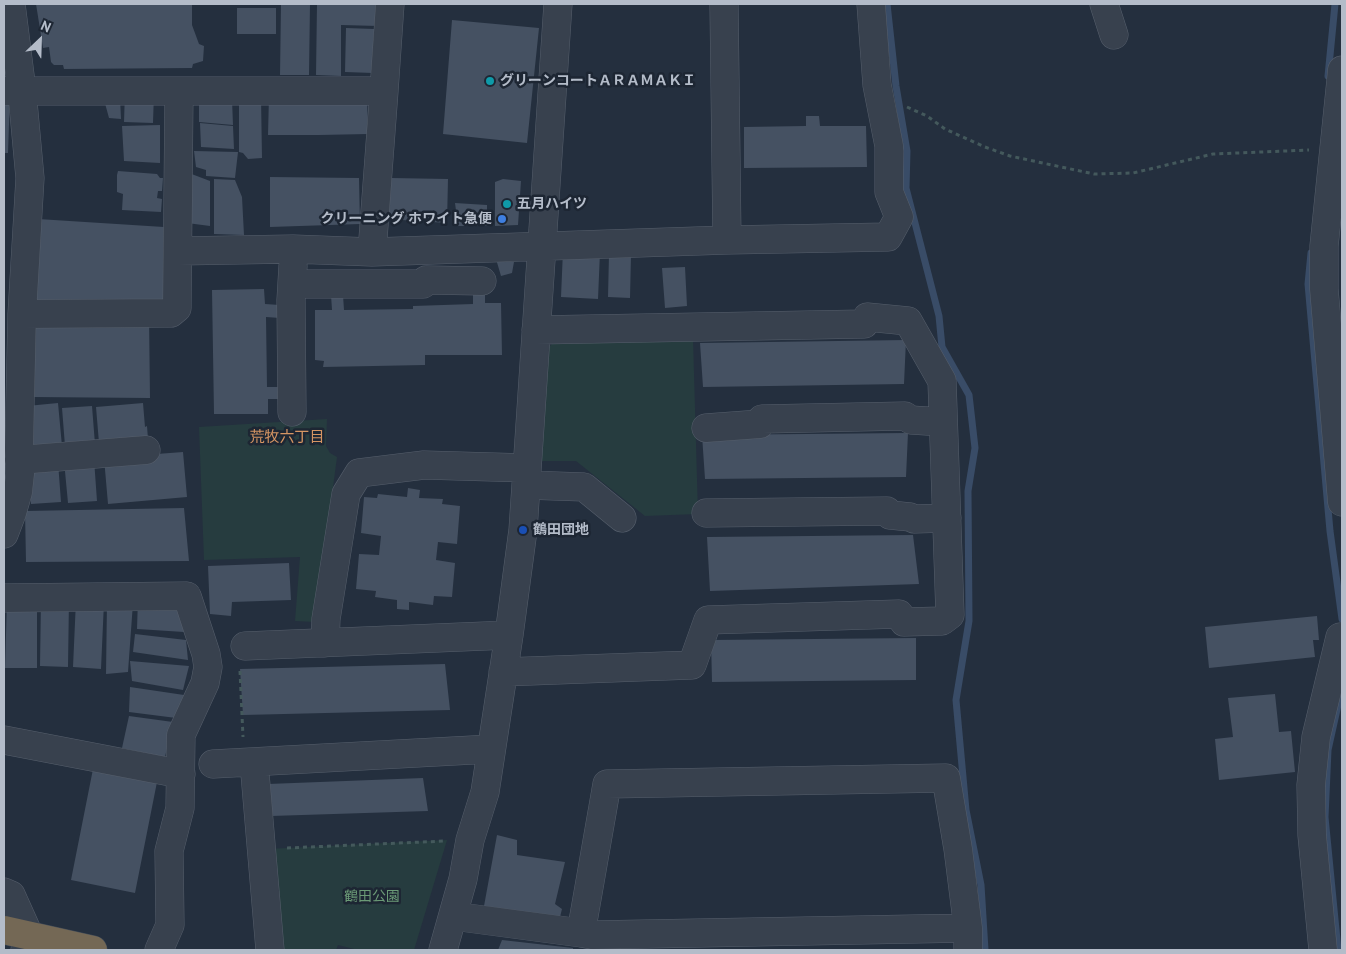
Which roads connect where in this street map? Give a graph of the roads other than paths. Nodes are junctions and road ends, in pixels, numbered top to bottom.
1 (11, 4) edge
2 (390, 4) edge
3 (558, 4) edge
4 (724, 4) edge
5 (871, 4) edge
6 (1104, 4) edge
7 (1114, 34) dead end
8 (1342, 70) edge
9 (13, 91) edge
10 (179, 91) junction
11 (384, 91) junction
12 (1338, 149) edge
13 (727, 240) junction
14 (542, 246) junction
15 (294, 249) junction
16 (178, 251) junction
17 (372, 252) junction
18 (482, 281) dead end
19 (292, 284) junction
20 (22, 314) junction
21 (536, 330) junction
22 (1337, 374) edge
23 (292, 412) dead end
24 (943, 422) junction
25 (706, 428) dead end
26 (146, 450) dead end
27 (19, 460) junction
28 (527, 476) junction
29 (11, 493) edge
30 (1342, 502) edge
31 (706, 513) dead end
32 (622, 518) dead end
33 (946, 518) junction
34 (4, 534) edge
35 (4, 598) edge
36 (1341, 631) edge
37 (509, 635) junction
38 (325, 643) junction
39 (245, 646) road end
40 (504, 672) junction
41 (4, 740) edge
42 (491, 750) junction
43 (249, 762) junction
44 (213, 764) dead end
45 (181, 774) junction
46 (4, 892) edge
47 (453, 916) junction
48 (581, 933) junction
49 (19, 938) edge
50 (968, 939) edge
51 (93, 950) edge
52 (158, 950) edge
53 (270, 950) edge
54 (443, 950) edge
55 (1323, 950) edge

1 - 9 street
2 - 11 street
3 - 14 street
4 - 13 street
5 - 13 street
6 - 7 street
8 - 12 street
9 - 10 street
9 - 20 street
10 - 11 street
10 - 16 street
11 - 17 street
12 - 22 street
13 - 14 street
14 - 17 street
14 - 21 street
15 - 16 street
15 - 17 street
15 - 19 street
16 - 20 street
18 - 19 street
19 - 23 street
20 - 27 street
21 - 24 street
21 - 28 street
22 - 30 street
24 - 25 street
24 - 33 street
26 - 27 street
27 - 29 street
28 - 32 street
28 - 37 street
28 - 38 street
29 - 34 street
31 - 33 street
33 - 40 street
35 - 45 street
36 - 55 street
37 - 38 street
37 - 40 street
38 - 39 street
40 - 42 street
41 - 45 street
42 - 43 street
42 - 47 street
43 - 44 street
43 - 53 street
45 - 52 street
46 - 49 street
47 - 48 street
47 - 54 street
48 - 50 street
48 - 50 street
49 - 51 highway

